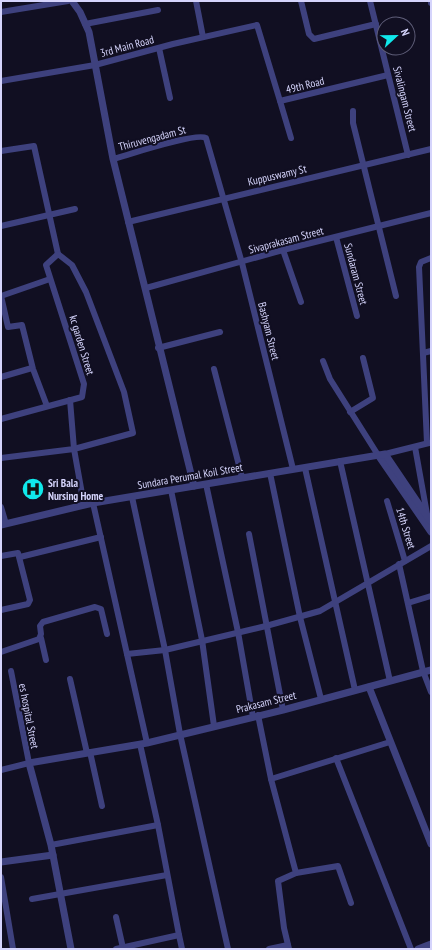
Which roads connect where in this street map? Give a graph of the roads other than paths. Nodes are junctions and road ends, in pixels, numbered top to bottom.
1 (68, 1) edge
2 (72, 1) edge
3 (196, 1) edge
4 (301, 1) edge
5 (370, 1) edge
6 (158, 10) dead end
7 (1, 12) edge
8 (85, 24) junction
9 (376, 24) joint
10 (257, 25) joint
11 (203, 37) junction
12 (159, 48) junction
13 (384, 56) edge
14 (94, 65) junction
15 (388, 75) junction
16 (1, 81) edge
17 (170, 98) dead end
18 (280, 102) junction
19 (353, 112) dead end
20 (291, 138) dead end
21 (431, 149) edge
22 (1, 151) edge
23 (408, 155) junction
24 (113, 159) junction
25 (364, 165) junction
26 (224, 198) junction
27 (74, 209) dead end
28 (431, 213) edge
29 (48, 214) junction
30 (128, 222) junction
31 (1, 226) edge
32 (379, 226) junction
33 (336, 237) junction
34 (283, 250) junction
35 (58, 254) junction
36 (431, 258) edge
37 (242, 263) junction
38 (50, 279) junction
39 (146, 288) junction
40 (1, 296) edge
41 (396, 296) dead end
42 (301, 302) dead end
43 (357, 316) dead end
44 (220, 332) dead end
45 (158, 348) junction
46 (431, 351) edge
47 (423, 353) junction
48 (363, 358) dead end
49 (323, 361) dead end
50 (32, 368) junction
51 (214, 369) dead end
52 (1, 377) edge
53 (70, 400) junction
54 (47, 406) junction
55 (350, 412) junction
56 (1, 419) edge
57 (429, 443) edge
58 (415, 447) junction
59 (74, 449) junction
60 (381, 455) junction
61 (1, 458) edge
62 (340, 461) junction
63 (305, 468) junction
64 (293, 469) junction
65 (270, 473) junction
66 (242, 477) junction
67 (206, 484) junction
68 (194, 486) junction
69 (171, 490) junction
70 (132, 497) junction
71 (387, 501) dead end
72 (93, 503) junction
73 (84, 505) junction
74 (1, 507) edge
75 (429, 519) edge
76 (3, 524) edge
77 (431, 532) edge
78 (249, 534) dead end
79 (101, 537) junction
80 (431, 546) edge
81 (1, 556) edge
82 (20, 557) junction
83 (402, 563) junction
84 (367, 582) junction
85 (431, 596) edge
86 (334, 602) junction
87 (408, 603) junction
88 (1, 610) edge
89 (300, 617) junction
90 (266, 626) junction
91 (238, 632) junction
92 (107, 634) dead end
93 (41, 638) junction
94 (202, 640) junction
95 (165, 650) junction
96 (1, 652) edge
97 (127, 654) junction
98 (46, 660) dead end
99 (431, 670) edge
100 (11, 671) dead end
101 (423, 671) junction
102 (70, 679) dead end
103 (390, 681) junction
104 (369, 687) junction
105 (355, 690) junction
106 (431, 692) edge
107 (321, 699) junction
108 (283, 710) junction
109 (256, 716) junction
110 (214, 726) junction
111 (180, 734) junction
112 (390, 742) junction
113 (144, 743) junction
114 (88, 752) junction
115 (336, 758) junction
116 (28, 764) junction
117 (1, 770) edge
118 (271, 779) junction
119 (102, 806) dead end
120 (158, 825) junction
121 (431, 844) edge
122 (51, 845) junction
123 (53, 855) junction
124 (1, 862) edge
125 (296, 873) junction
126 (167, 875) junction
127 (1, 877) edge
128 (61, 893) junction
129 (32, 899) dead end
130 (351, 902) dead end
131 (4, 910) edge
132 (116, 918) dead end
133 (179, 935) junction
134 (431, 944) edge
135 (289, 947) edge
136 (122, 948) edge
137 (13, 949) edge
138 (71, 949) edge
139 (182, 949) edge
140 (228, 949) edge
141 (269, 949) edge
142 (411, 949) edge
143 (418, 949) edge

1 - 7 street
2 - 8 street
3 - 11 street
4 - 9 street
5 - 9 street, Sivalingam Street
6 - 8 street
8 - 14 street
10 - 11 street, 3rd Main Road
10 - 18 street, 49th Road
11 - 12 street, 3rd Main Road
12 - 14 street, 3rd Main Road
12 - 17 street
13 - 15 street, Sivalingam Street
14 - 16 street, 3rd Main Road
14 - 24 street
15 - 18 street, 49th Road
15 - 23 street, Sivalingam Street
18 - 20 street
19 - 25 street
21 - 23 street, Kuppuswamy St
22 - 29 street
23 - 25 street, Kuppuswamy St
24 - 26 street, Thiruvengadam St
24 - 30 street
25 - 26 street, Kuppuswamy St
25 - 32 street
26 - 30 street, Kuppuswamy St
26 - 37 street, Bashyam Street
27 - 29 street
28 - 32 street, Sivaprakasam Street
29 - 31 street
29 - 35 street
30 - 39 street
32 - 33 street, Sivaprakasam Street
32 - 41 street
33 - 34 street, Sivaprakasam Street
33 - 43 street, Sundaram Street
34 - 37 street, Sivaprakasam Street
34 - 42 street
35 - 38 street, kc garden Street
35 - 59 street
36 - 47 street
37 - 39 street, Sivaprakasam Street
37 - 64 street, Bashyam Street
38 - 40 street
38 - 53 street, kc garden Street
39 - 45 street
40 - 50 street
44 - 45 street
45 - 68 street
46 - 47 street
47 - 57 street
48 - 55 street
49 - 55 street
50 - 52 street
50 - 54 street
51 - 66 street
53 - 54 street, kc garden Street
53 - 59 street
54 - 56 street, kc garden Street
55 - 60 street
57 - 58 street
58 - 60 street
58 - 75 street
59 - 61 street
59 - 73 street
60 - 62 street, Sundara Perumal Koil Street
60 - 75 street
60 - 77 street
62 - 63 street, Sundara Perumal Koil Street
62 - 84 street
63 - 64 street, Sundara Perumal Koil Street
63 - 86 street
64 - 65 street, Sundara Perumal Koil Street
65 - 66 street, Sundara Perumal Koil Street
65 - 89 street
66 - 67 street, Sundara Perumal Koil Street
67 - 68 street, Sundara Perumal Koil Street
67 - 91 street
68 - 69 street, Sundara Perumal Koil Street
69 - 70 street, Sundara Perumal Koil Street
69 - 94 street
70 - 72 street, Sundara Perumal Koil Street
70 - 95 street
71 - 83 street, 14th Street
72 - 73 street, Sundara Perumal Koil Street
72 - 79 street
73 - 76 street, Sundara Perumal Koil Street
74 - 76 street
78 - 90 street
79 - 82 street
79 - 97 street
80 - 83 street
81 - 82 street
82 - 88 street
83 - 84 street
83 - 87 street, 14th Street
84 - 86 street
84 - 103 street
85 - 87 street
86 - 89 street
86 - 105 street
87 - 101 street, 14th Street
89 - 90 street
89 - 107 street
90 - 91 street
90 - 108 street
91 - 94 street
91 - 109 street
92 - 93 street
93 - 96 street
93 - 98 street
94 - 95 street
94 - 110 street
95 - 97 street
95 - 111 street
97 - 113 street
99 - 101 street, Prakasam Street
100 - 116 street, es hospital Street
101 - 103 street, Prakasam Street
101 - 106 street, 14th Street
102 - 114 street
103 - 104 street, Prakasam Street
104 - 105 street, Prakasam Street
104 - 112 street
105 - 107 street, Prakasam Street
107 - 108 street, Prakasam Street
108 - 109 street, Prakasam Street
109 - 110 street, Prakasam Street
109 - 118 street
110 - 111 street, Prakasam Street
111 - 113 street, Prakasam Street
111 - 140 street
112 - 115 street
112 - 121 street
113 - 114 street, Prakasam Street
113 - 120 street
114 - 116 street, Prakasam Street
114 - 119 street
115 - 118 street
115 - 142 street
116 - 117 street
116 - 122 street
118 - 125 street
120 - 122 street
120 - 126 street
122 - 123 street
123 - 124 street
123 - 128 street
125 - 130 street
125 - 135 street
126 - 128 street
126 - 133 street
127 - 131 street
128 - 129 street
128 - 138 street
131 - 137 street
132 - 136 street
133 - 136 street
133 - 139 street
134 - 143 street
135 - 141 street

